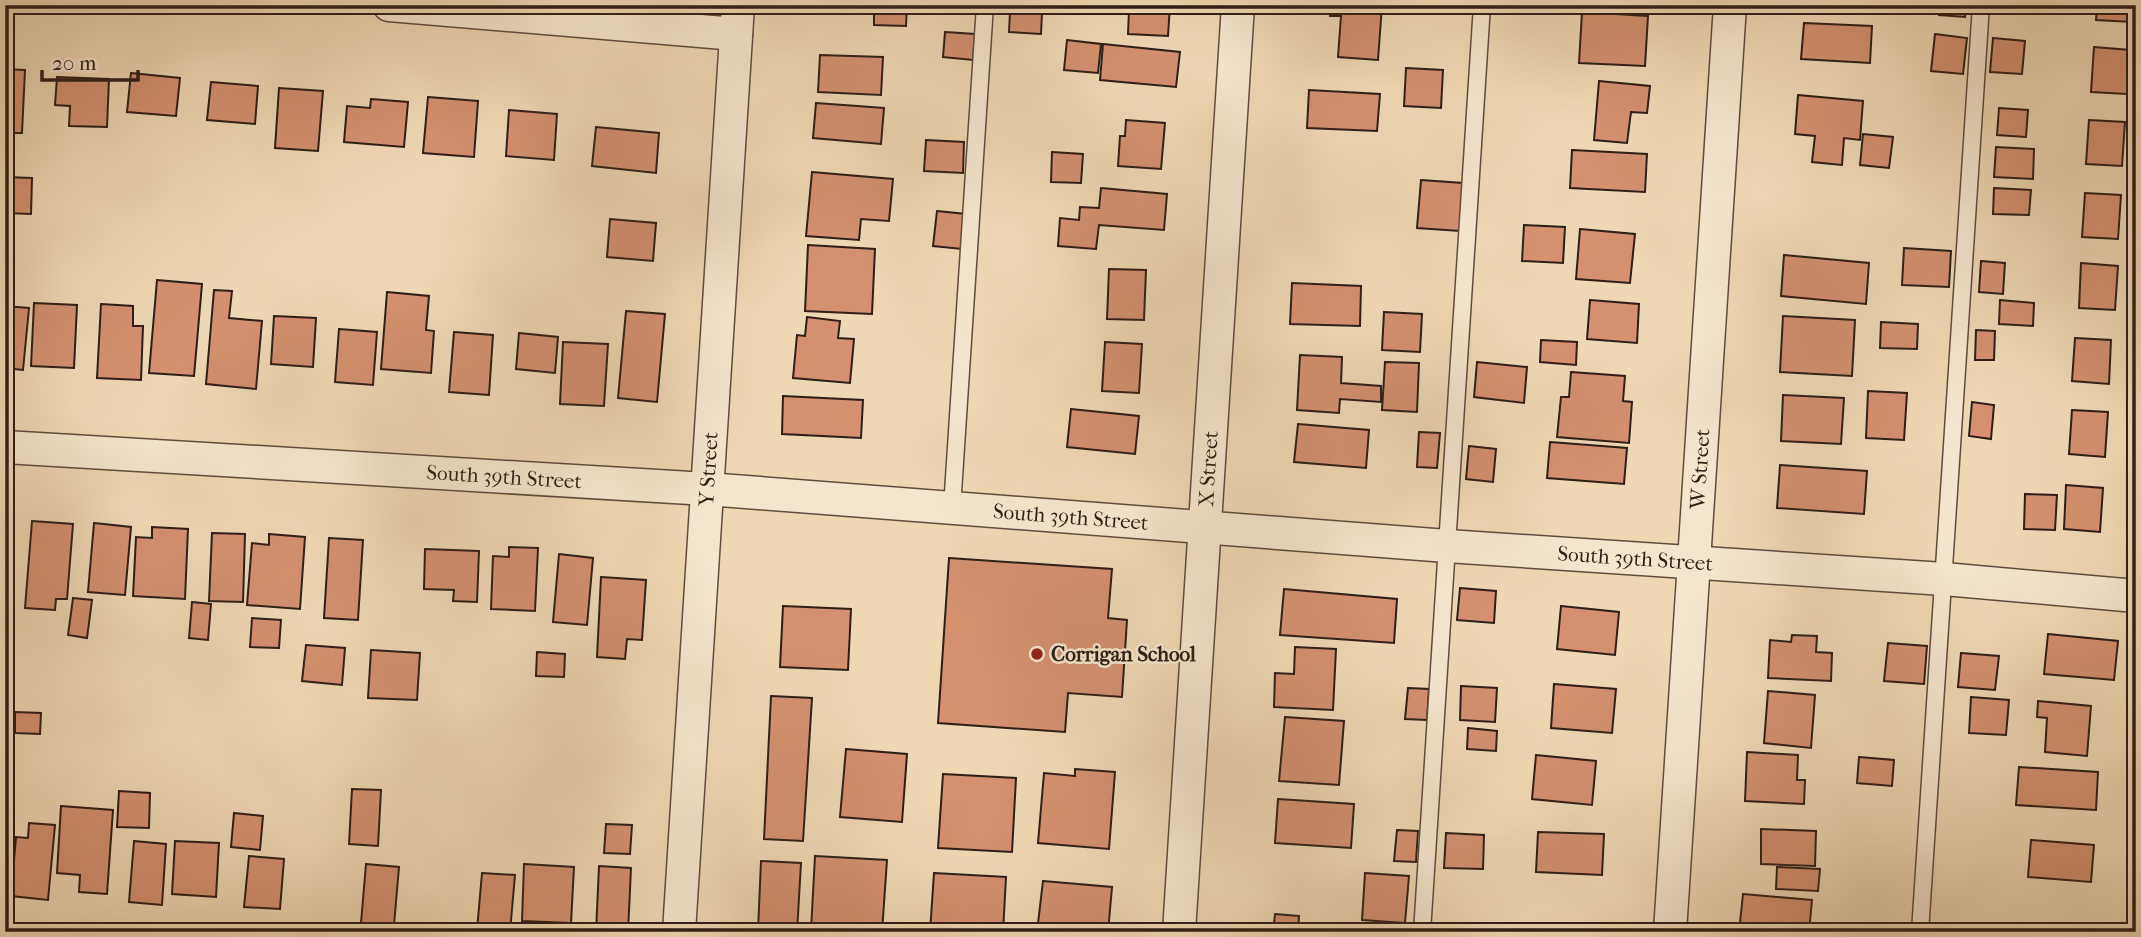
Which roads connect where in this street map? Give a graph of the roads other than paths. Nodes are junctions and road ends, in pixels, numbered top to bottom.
1 (389, 5) edge
2 (985, 5) edge
3 (1238, 5) edge
4 (1482, 5) edge
5 (1730, 5) edge
6 (1982, 5) edge
7 (737, 20) edge
8 (5, 447) edge
9 (707, 489) junction
10 (952, 508) junction
11 (1204, 528) junction
12 (1447, 545) junction
13 (1694, 563) junction
14 (1944, 579) junction
15 (2136, 596) edge
16 (679, 932) edge
17 (1179, 932) edge
18 (1422, 932) edge
19 (1671, 932) edge
20 (1920, 932) edge

1 - 7 street
2 - 10 lane
3 - 11 street, X Street
4 - 12 lane
5 - 13 street, W Street
6 - 14 lane
7 - 9 street, Y Street
8 - 9 street, South 39th Street
9 - 10 street, South 39th Street
9 - 16 street, Y Street
10 - 11 street, South 39th Street
11 - 12 street, South 39th Street
11 - 17 street, X Street
12 - 13 street, South 39th Street
12 - 18 lane
13 - 14 street, South 39th Street
13 - 19 street, W Street
14 - 15 street, South 39th Street
14 - 20 lane

